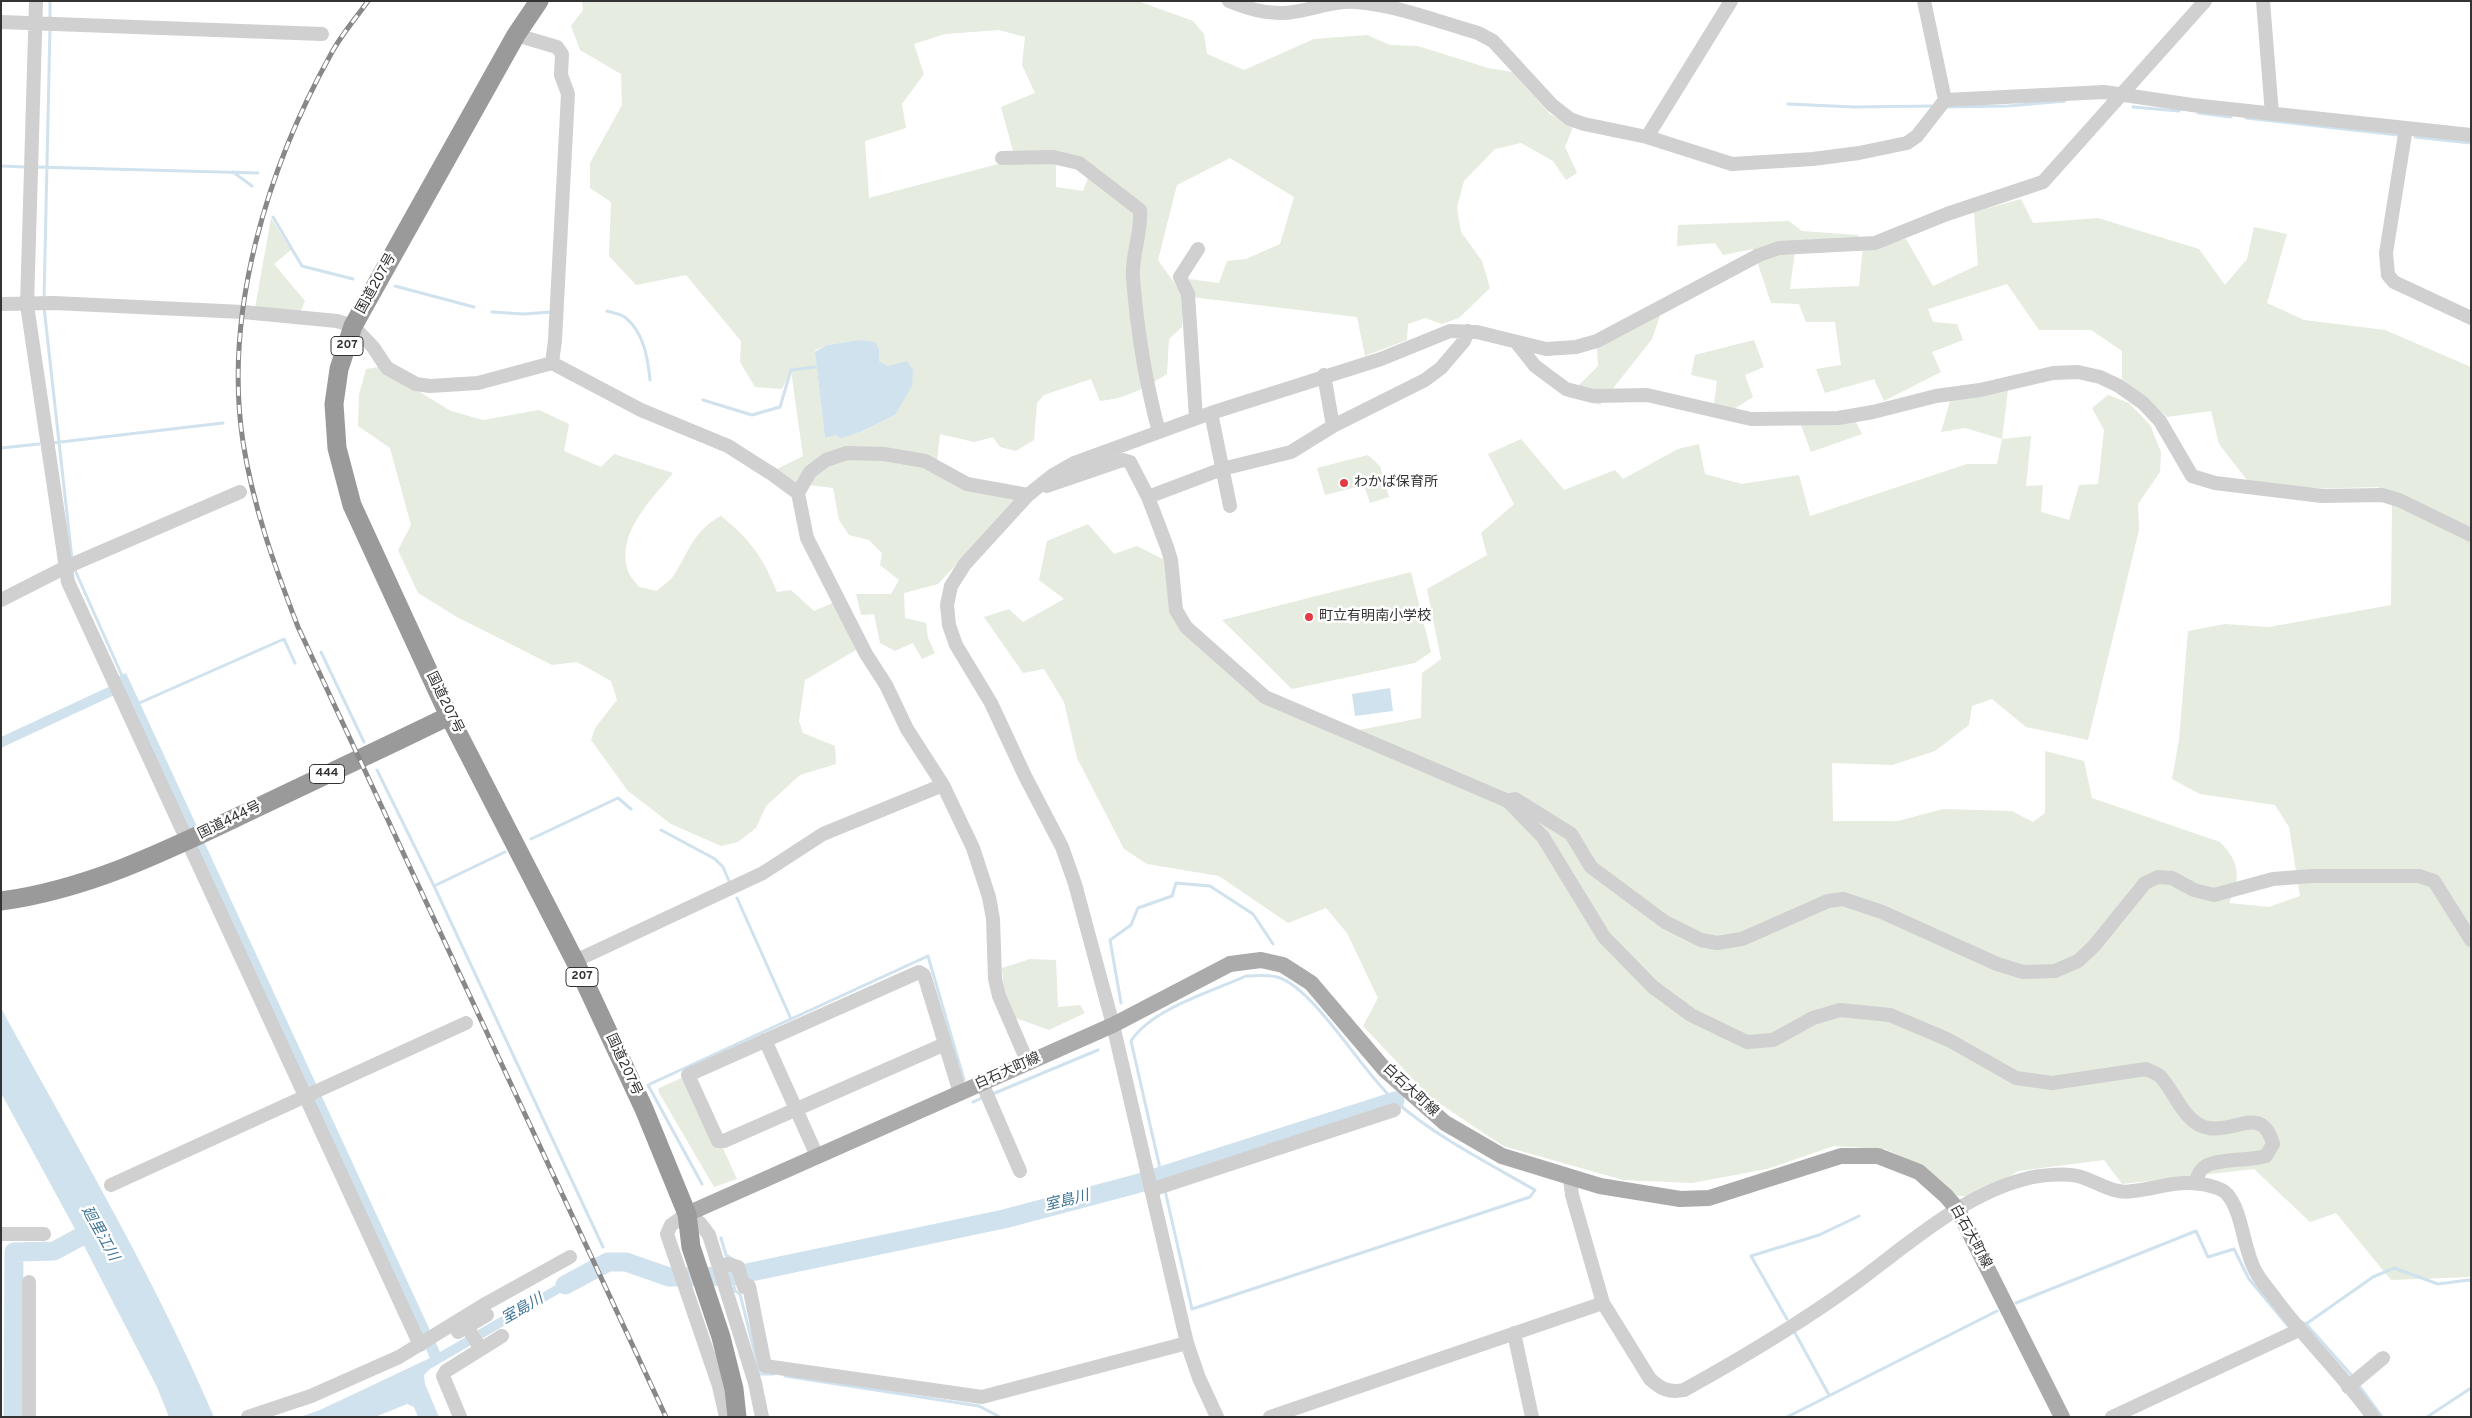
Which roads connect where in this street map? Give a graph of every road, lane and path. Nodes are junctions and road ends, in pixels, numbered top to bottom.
1 (36, 1) edge
2 (540, 1) edge
3 (1229, 1) edge
4 (1731, 1) edge
5 (1924, 1) edge
6 (2205, 1) edge
7 (2262, 1) edge
8 (1376, 3) edge
9 (1, 22) edge
10 (45, 24) junction
11 (322, 34) dead end
12 (516, 35) junction
13 (2122, 95) junction
14 (1945, 100) junction
15 (2272, 114) junction
16 (2406, 128) junction
17 (2471, 135) edge
18 (1647, 137) junction
19 (1002, 158) dead end
20 (1198, 248) dead end
21 (1, 304) edge
22 (39, 304) junction
23 (2471, 318) edge
24 (352, 326) junction
25 (1468, 331) junction
26 (1516, 342) junction
27 (552, 363) junction
28 (1324, 375) junction
29 (1211, 413) junction
30 (1196, 418) junction
31 (1333, 426) junction
32 (1159, 432) junction
33 (1222, 469) junction
34 (1040, 485) junction
35 (240, 492) dead end
36 (798, 493) junction
37 (1028, 495) junction
38 (1148, 497) junction
39 (1230, 506) dead end
40 (2471, 535) edge
41 (70, 565) junction
42 (1, 600) edge
43 (450, 716) junction
44 (943, 785) junction
45 (1508, 801) junction
46 (188, 841) junction
47 (1, 901) edge
48 (2471, 940) edge
49 (575, 961) junction
50 (466, 1023) dead end
51 (1113, 1025) junction
52 (766, 1040) junction
53 (945, 1044) junction
54 (1028, 1063) junction
55 (986, 1092) junction
56 (960, 1093) junction
57 (306, 1096) junction
58 (796, 1110) junction
59 (1394, 1110) dead end
60 (817, 1156) junction
61 (1020, 1171) dead end
62 (1570, 1178) junction
63 (2195, 1183) junction
64 (111, 1185) dead end
65 (1159, 1188) junction
66 (1958, 1210) junction
67 (687, 1214) junction
68 (1, 1234) edge
69 (44, 1234) dead end
70 (570, 1257) dead end
71 (719, 1266) junction
72 (29, 1282) dead end
73 (1603, 1303) junction
74 (487, 1314) dead end
75 (467, 1327) junction
76 (2299, 1330) junction
77 (1514, 1333) junction
78 (502, 1336) dead end
79 (437, 1339) junction
80 (1187, 1343) junction
81 (423, 1348) junction
82 (481, 1349) junction
83 (2383, 1358) dead end
84 (2353, 1383) junction
85 (28, 1417) edge
86 (248, 1417) edge
87 (460, 1417) edge
88 (726, 1417) edge
89 (737, 1417) edge
90 (762, 1417) edge
91 (1217, 1417) edge
92 (1270, 1417) edge
93 (1532, 1417) edge
94 (2062, 1417) edge
95 (2112, 1417) edge
96 (2372, 1417) edge

1 - 10 street
2 - 12 highway, 国道207号 / 207
3 - 8 street
4 - 18 street
5 - 14 street
6 - 13 street
7 - 15 street
8 - 18 street
9 - 10 street
10 - 11 street
10 - 22 street
12 - 24 highway, 国道207号 / 207
12 - 27 street
13 - 14 street
13 - 15 street
13 - 26 street
14 - 18 street
15 - 16 street
16 - 17 street
16 - 23 street
19 - 32 street
20 - 30 street
21 - 22 street
22 - 24 street
22 - 41 street
24 - 27 street
24 - 43 highway, 国道207号 / 207
25 - 26 street
25 - 28 street
25 - 31 street
26 - 40 street
27 - 36 street
28 - 29 street
28 - 31 street
29 - 30 street
29 - 33 street
30 - 32 street
31 - 33 street
32 - 34 street
33 - 38 street
33 - 39 street
34 - 37 street
34 - 38 street
35 - 41 street
36 - 37 street
36 - 44 street
37 - 51 street
38 - 45 street
41 - 42 street
41 - 46 street
43 - 46 highway, 国道444号 / 444
43 - 49 highway, 国道207号 / 207
44 - 49 street
44 - 54 street
45 - 48 street
45 - 63 street
46 - 47 highway, 国道444号 / 444
46 - 57 street
49 - 67 highway, 国道207号 / 207
50 - 57 street
51 - 54 main road, 白石大町線
51 - 62 main road, 白石大町線
51 - 65 street
52 - 53 street
52 - 58 street
52 - 58 street
53 - 56 street
53 - 58 street
54 - 55 main road, 白石大町線
55 - 56 main road, 白石大町線
55 - 61 street
56 - 60 main road, 白石大町線
57 - 64 street
57 - 81 street
58 - 60 street
59 - 65 street
60 - 67 main road, 白石大町線
62 - 66 main road, 白石大町線
62 - 73 street
63 - 66 street
63 - 76 street
65 - 80 street
66 - 73 street
66 - 94 main road, 白石大町線
67 - 71 street
67 - 88 street
67 - 89 highway, 国道207号 / 207
68 - 69 street
70 - 79 street
71 - 80 street
71 - 90 street
72 - 85 street
73 - 77 street
74 - 75 street
75 - 79 street
75 - 82 street
76 - 84 street
76 - 95 street
77 - 92 street
77 - 93 street
78 - 82 street
79 - 81 street
80 - 91 street
81 - 86 street
82 - 87 street
83 - 84 street
84 - 96 street

